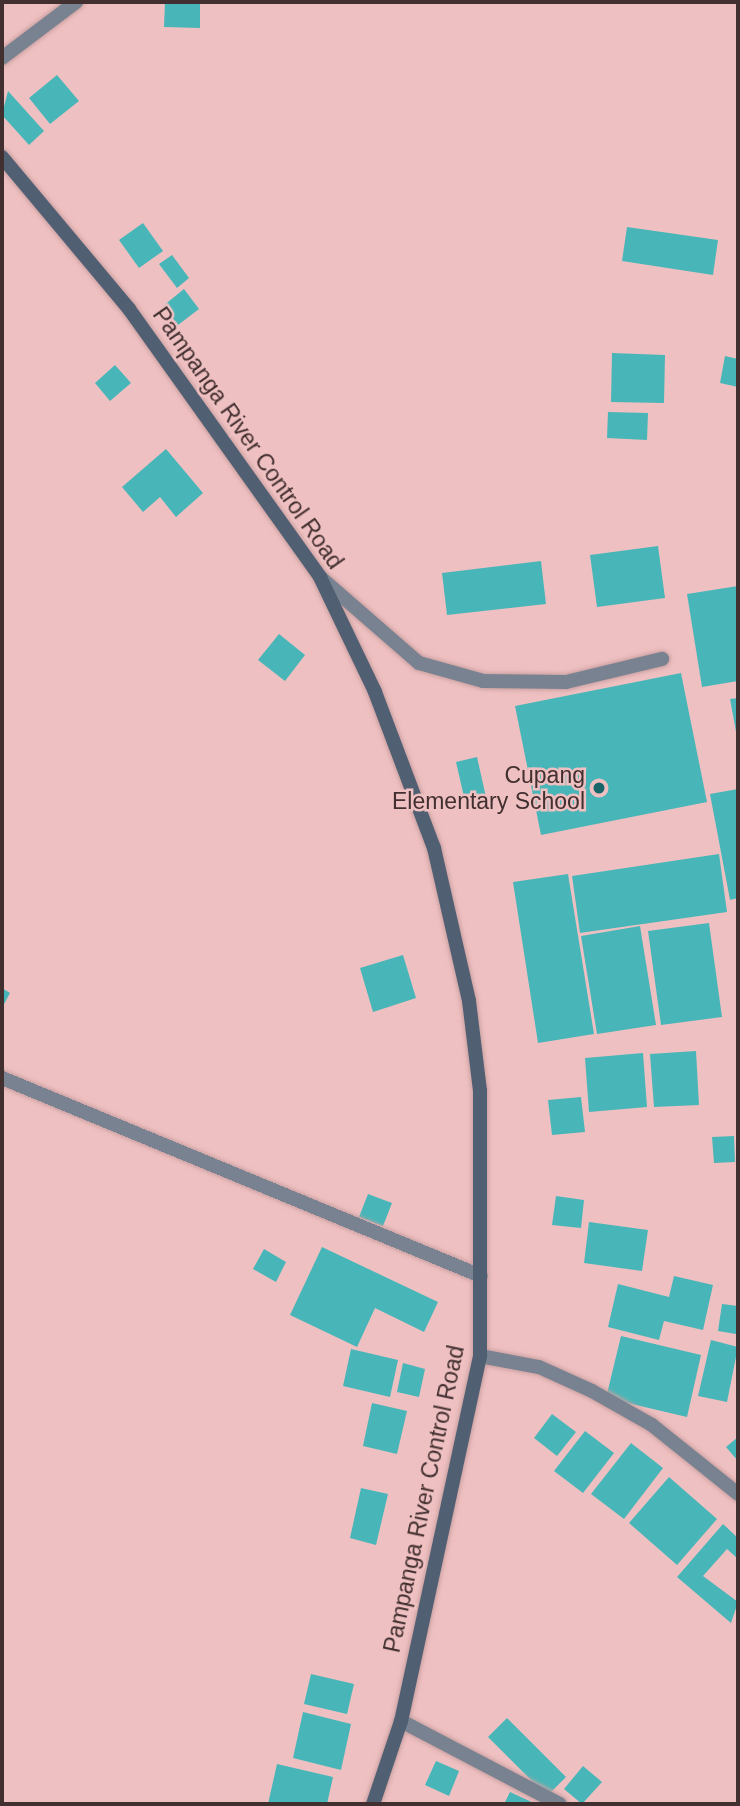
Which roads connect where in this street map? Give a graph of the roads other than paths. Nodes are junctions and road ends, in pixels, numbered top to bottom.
1 (76, 2) edge
2 (2, 58) edge
3 (2, 157) edge
4 (320, 576) junction
5 (662, 659) dead end
6 (2, 1078) edge
7 (481, 1276) junction
8 (480, 1356) junction
9 (738, 1494) edge
10 (401, 1721) junction
11 (373, 1804) edge
12 (560, 1804) edge

1 - 2 street
3 - 4 main road, Pampanga River Control Road
4 - 5 street
4 - 7 main road, Pampanga River Control Road
6 - 7 street
7 - 8 main road, Pampanga River Control Road
8 - 9 street
8 - 10 main road, Pampanga River Control Road
10 - 11 main road, Pampanga River Control Road
10 - 12 street

